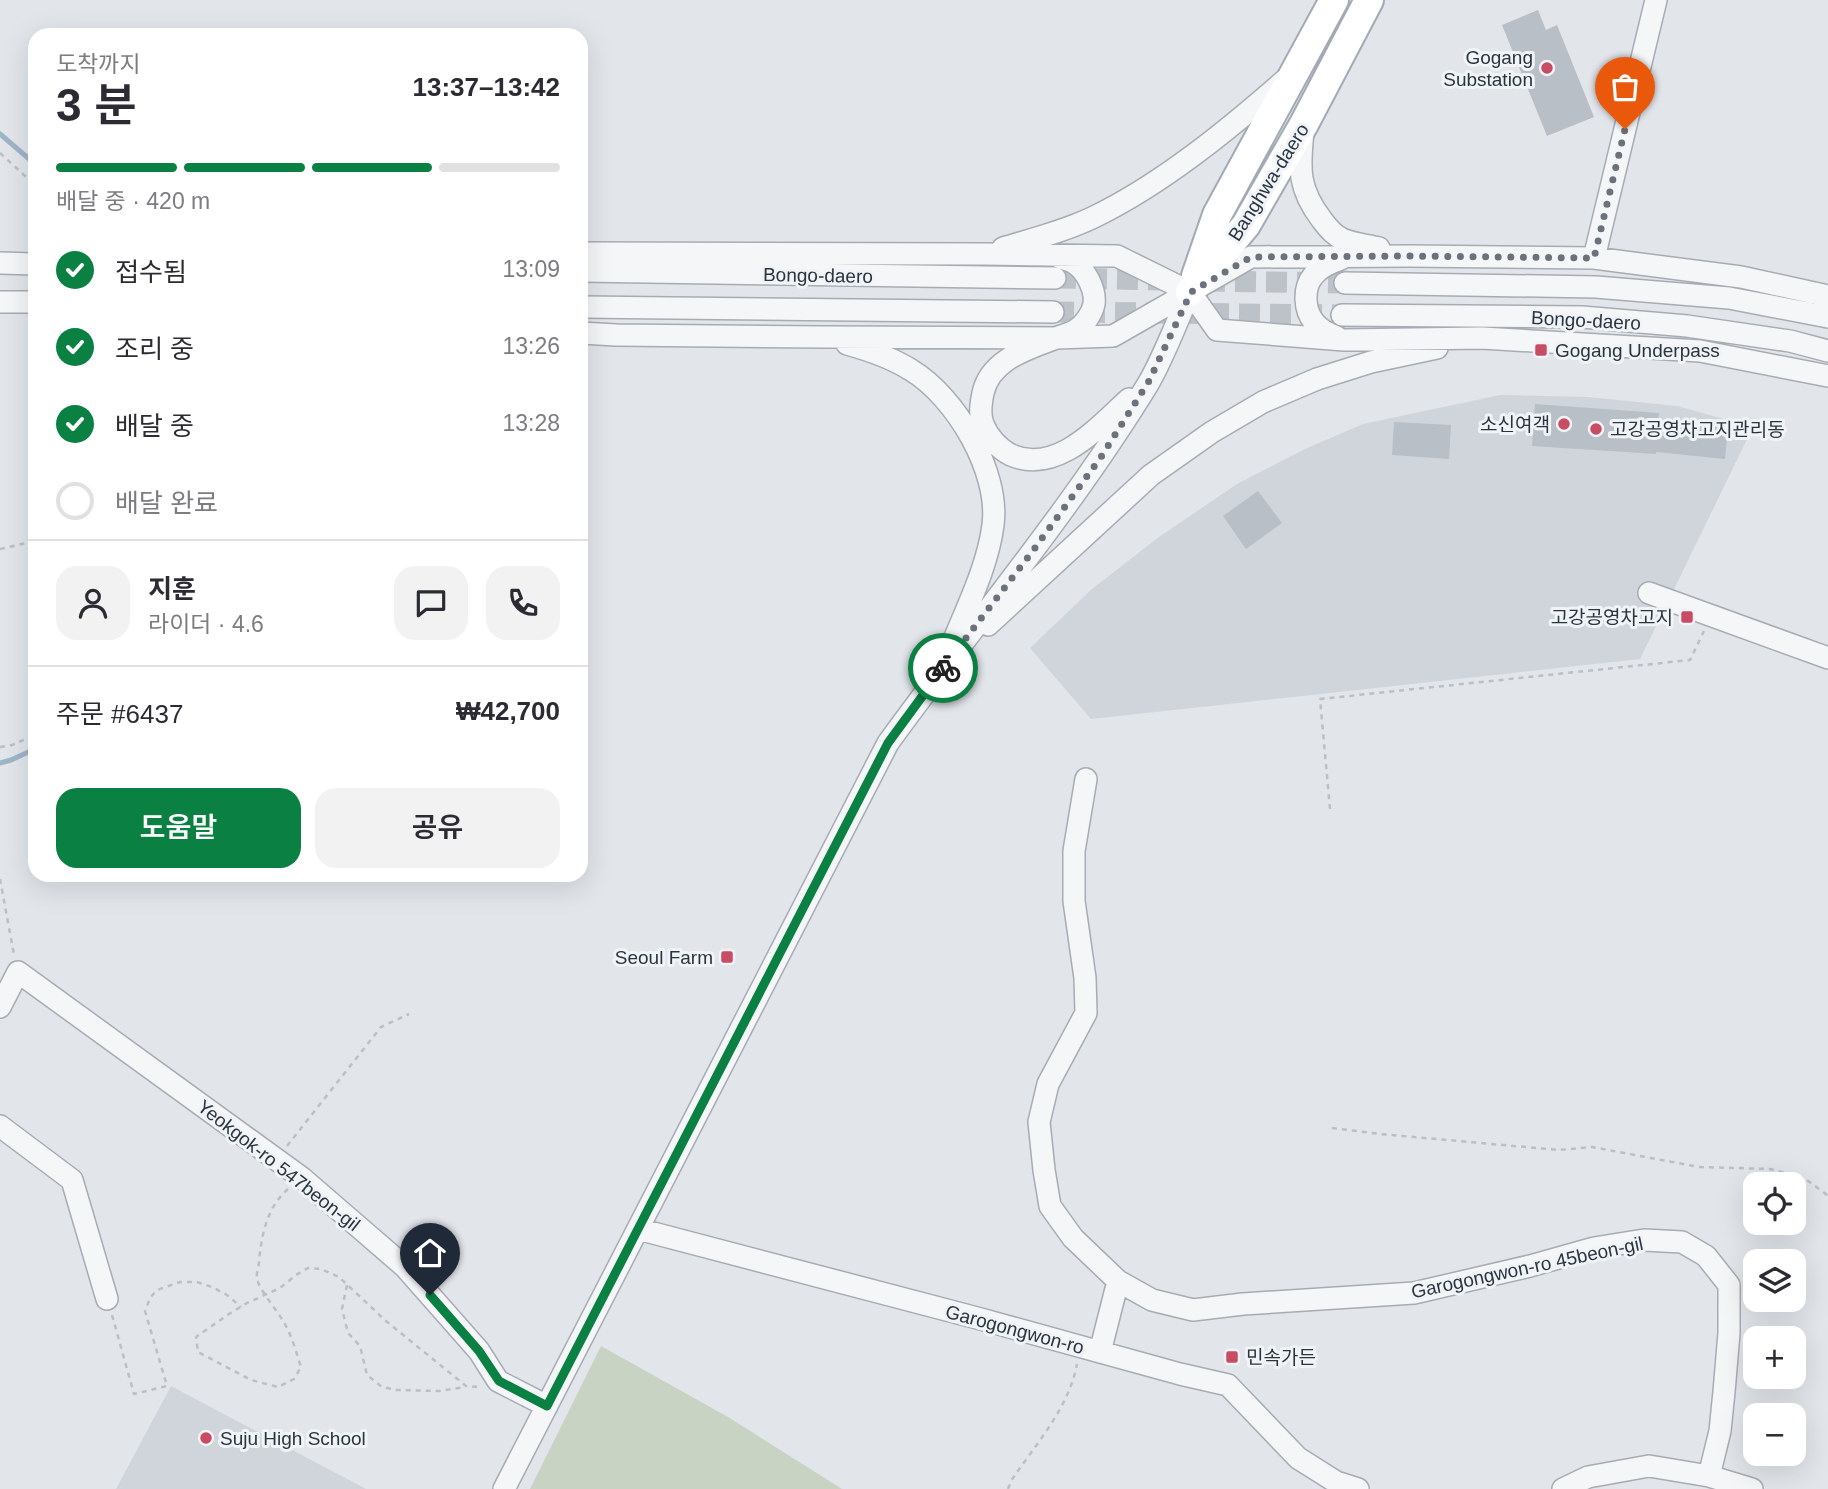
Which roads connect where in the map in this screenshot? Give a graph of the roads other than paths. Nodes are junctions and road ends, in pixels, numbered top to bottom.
1 (1334, 0) edge
2 (1369, 0) edge
3 (1656, 0) edge
4 (1297, 70) junction
5 (1304, 124) junction
6 (588, 253) edge
7 (985, 254) junction
8 (1054, 256) junction
9 (1409, 256) junction
10 (1346, 257) junction
11 (1594, 258) junction
12 (0, 263) edge
13 (28, 264) edge
14 (588, 271) edge
15 (1055, 278) tunnel mouth
16 (1345, 283) tunnel mouth
17 (1191, 292) junction
18 (1828, 296) edge
19 (0, 302) edge
20 (28, 302) edge
21 (588, 307) edge
22 (1053, 312) tunnel mouth
23 (1342, 316) tunnel mouth
24 (1828, 317) edge
25 (588, 333) edge
26 (824, 337) junction
27 (1056, 338) junction
28 (1482, 338) junction
29 (1344, 340) junction
30 (1828, 351) edge
31 (1828, 376) edge
32 (1149, 381) junction
33 (1649, 593) dead end
34 (1828, 658) edge
35 (945, 664) junction
36 (1086, 779) dead end
37 (0, 1007) edge
38 (0, 1126) edge
39 (638, 1229) junction
40 (1118, 1282) junction
41 (107, 1299) road end
42 (1090, 1349) junction
43 (547, 1406) junction
44 (1709, 1476) junction
45 (505, 1489) edge
46 (1358, 1489) edge
47 (1563, 1489) edge
48 (1752, 1489) edge

1 - 4 main road, Banghwa-daero
2 - 5 main road, Banghwa-daero
3 - 11 street
4 - 7 street
4 - 17 main road, Banghwa-daero
5 - 9 street
5 - 17 main road, Banghwa-daero
6 - 7 street
7 - 8 street
8 - 17 street
8 - 27 street
9 - 10 street
9 - 11 street
10 - 17 street
10 - 29 street
11 - 18 street
12 - 13 street
14 - 15 street, Bongo-daero
16 - 24 street, Bongo-daero
17 - 27 street
17 - 29 street
17 - 32 street
19 - 20 street
21 - 22 street, Bongo-daero
23 - 30 street, Bongo-daero
25 - 26 street
26 - 27 street
26 - 35 street
27 - 32 street
28 - 29 street
28 - 31 street
28 - 35 street
32 - 35 street
33 - 34 street
35 - 39 street
36 - 40 street, Garogongwon-ro 45beon-gil
37 - 43 street, Yeokgok-ro 547beon-gil
38 - 41 street
39 - 42 street, Garogongwon-ro
39 - 43 street
40 - 42 street
40 - 44 street, Garogongwon-ro 45beon-gil
42 - 46 street, Garogongwon-ro
43 - 45 street
44 - 47 street
44 - 48 street

